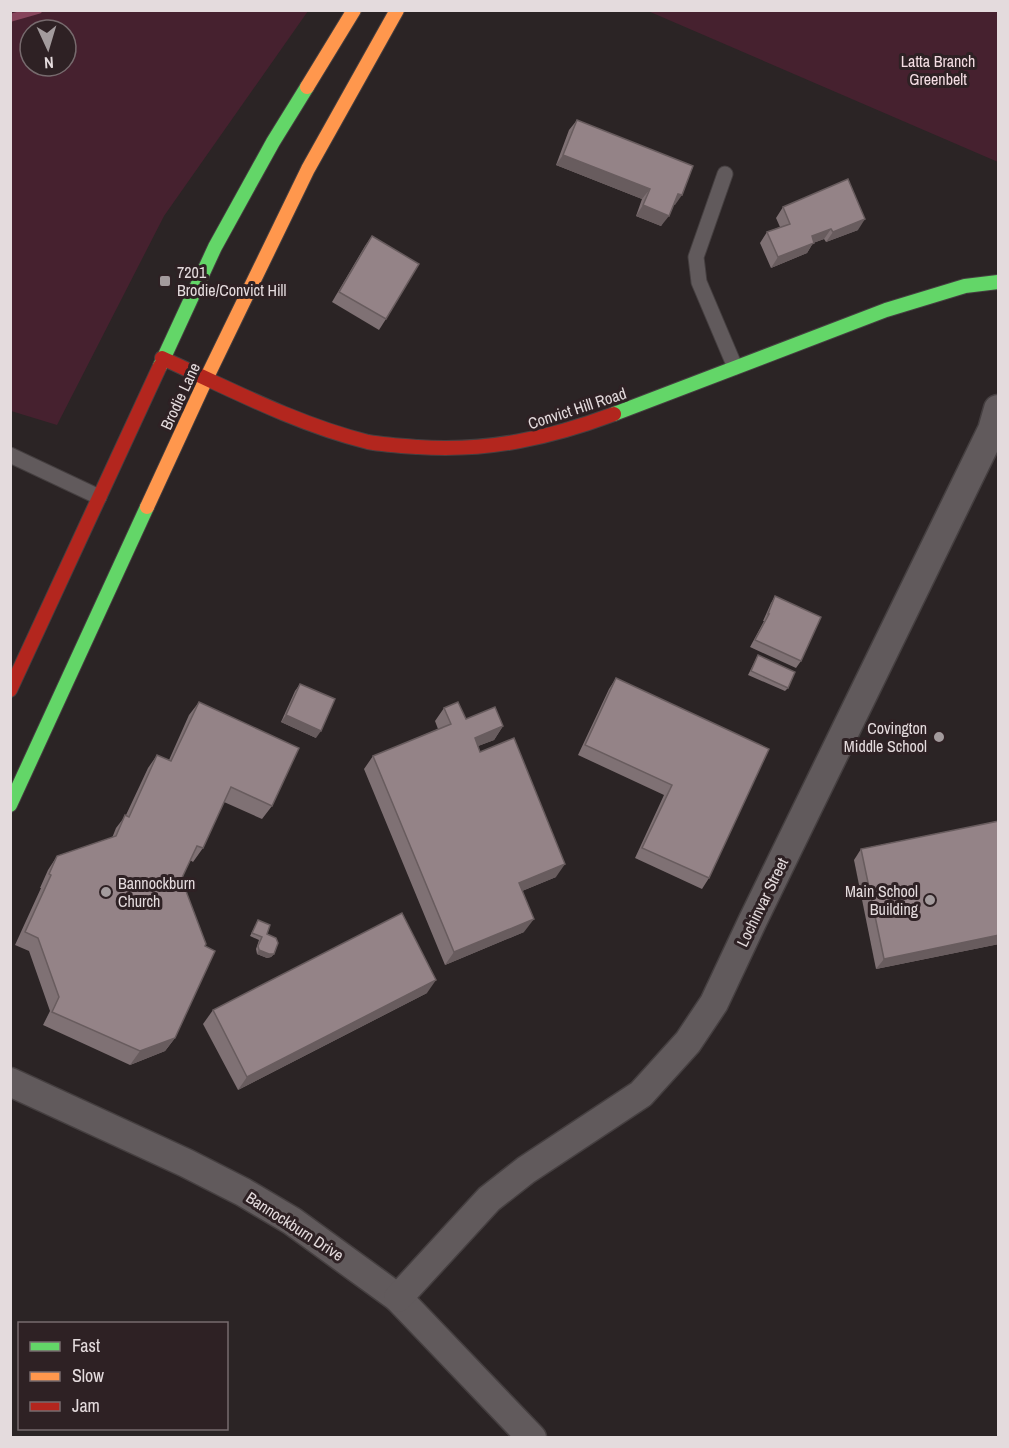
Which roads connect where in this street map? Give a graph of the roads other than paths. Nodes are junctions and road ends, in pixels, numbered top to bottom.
1 (354, 10) edge
2 (397, 10) edge
3 (725, 174) dead end
4 (999, 282) edge
5 (162, 358) junction
6 (735, 367) junction
7 (207, 377) junction
8 (999, 409) edge
9 (11, 456) edge
10 (99, 497) junction
11 (10, 690) edge
12 (10, 805) edge
13 (10, 1082) edge
14 (398, 1299) junction
15 (532, 1437) edge

1 - 5 main road, Brodie Lane
2 - 7 main road, Brodie Lane
3 - 6 lane
4 - 6 main road, Convict Hill Road
5 - 7 main road, Convict Hill Road
5 - 10 main road, Brodie Lane
6 - 7 main road, Convict Hill Road
7 - 12 main road, Brodie Lane
8 - 14 street, Lochinvar Street
9 - 10 lane
10 - 11 main road, Brodie Lane
13 - 14 street, Bannockburn Drive
14 - 15 street, Bannockburn Drive

